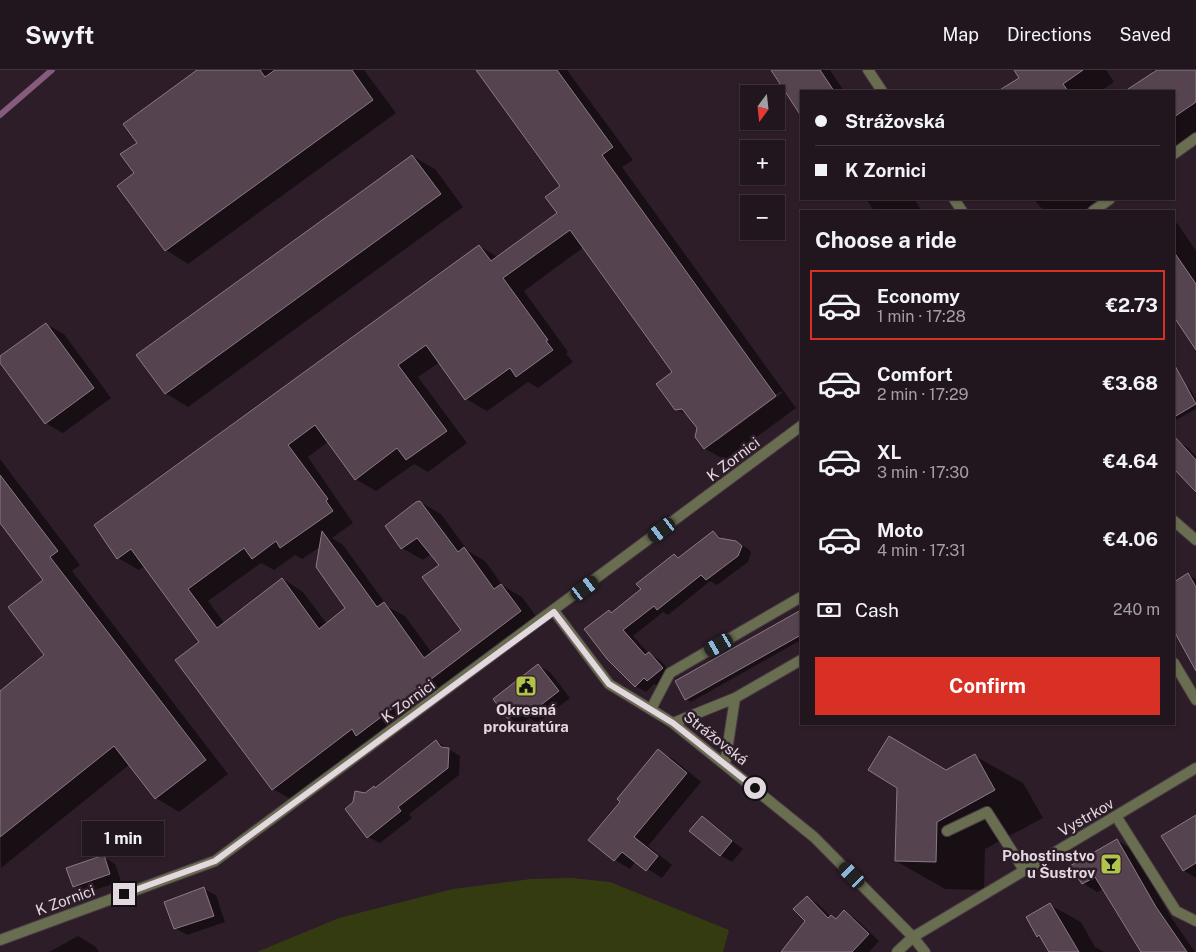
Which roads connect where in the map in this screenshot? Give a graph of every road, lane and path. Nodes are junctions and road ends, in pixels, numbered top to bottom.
1 (868, 70) edge
2 (881, 90) edge
3 (1196, 138) edge
4 (1175, 153) edge
5 (1109, 200) edge
6 (1094, 210) edge
7 (800, 427) edge
8 (1175, 522) edge
9 (1196, 540) edge
10 (800, 598) edge
11 (554, 612) junction
12 (800, 661) edge
13 (1175, 665) edge
14 (735, 698) junction
15 (1196, 700) edge
16 (651, 709) junction
17 (673, 723) junction
18 (725, 764) junction
19 (1196, 768) edge
20 (1116, 816) junction
21 (947, 831) dead end
22 (1024, 870) junction
23 (1196, 921) edge
24 (913, 937) junction
25 (0, 940) edge
26 (897, 952) edge
27 (925, 952) edge

1 - 2 street
3 - 4 street
5 - 6 street
7 - 11 street, K Zornici
8 - 9 street
10 - 16 street
11 - 16 street, Strážovská
11 - 25 street, K Zornici
12 - 14 street
13 - 15 street
14 - 17 street
14 - 18 street
16 - 17 street, Strážovská
17 - 18 street, Strážovská
18 - 24 street, Strážovská
19 - 20 street, Vystrkov
20 - 22 street, Vystrkov
20 - 23 street
21 - 22 street
22 - 24 street, Vystrkov
24 - 26 street, Vystrkov
24 - 27 street, Strážovská

